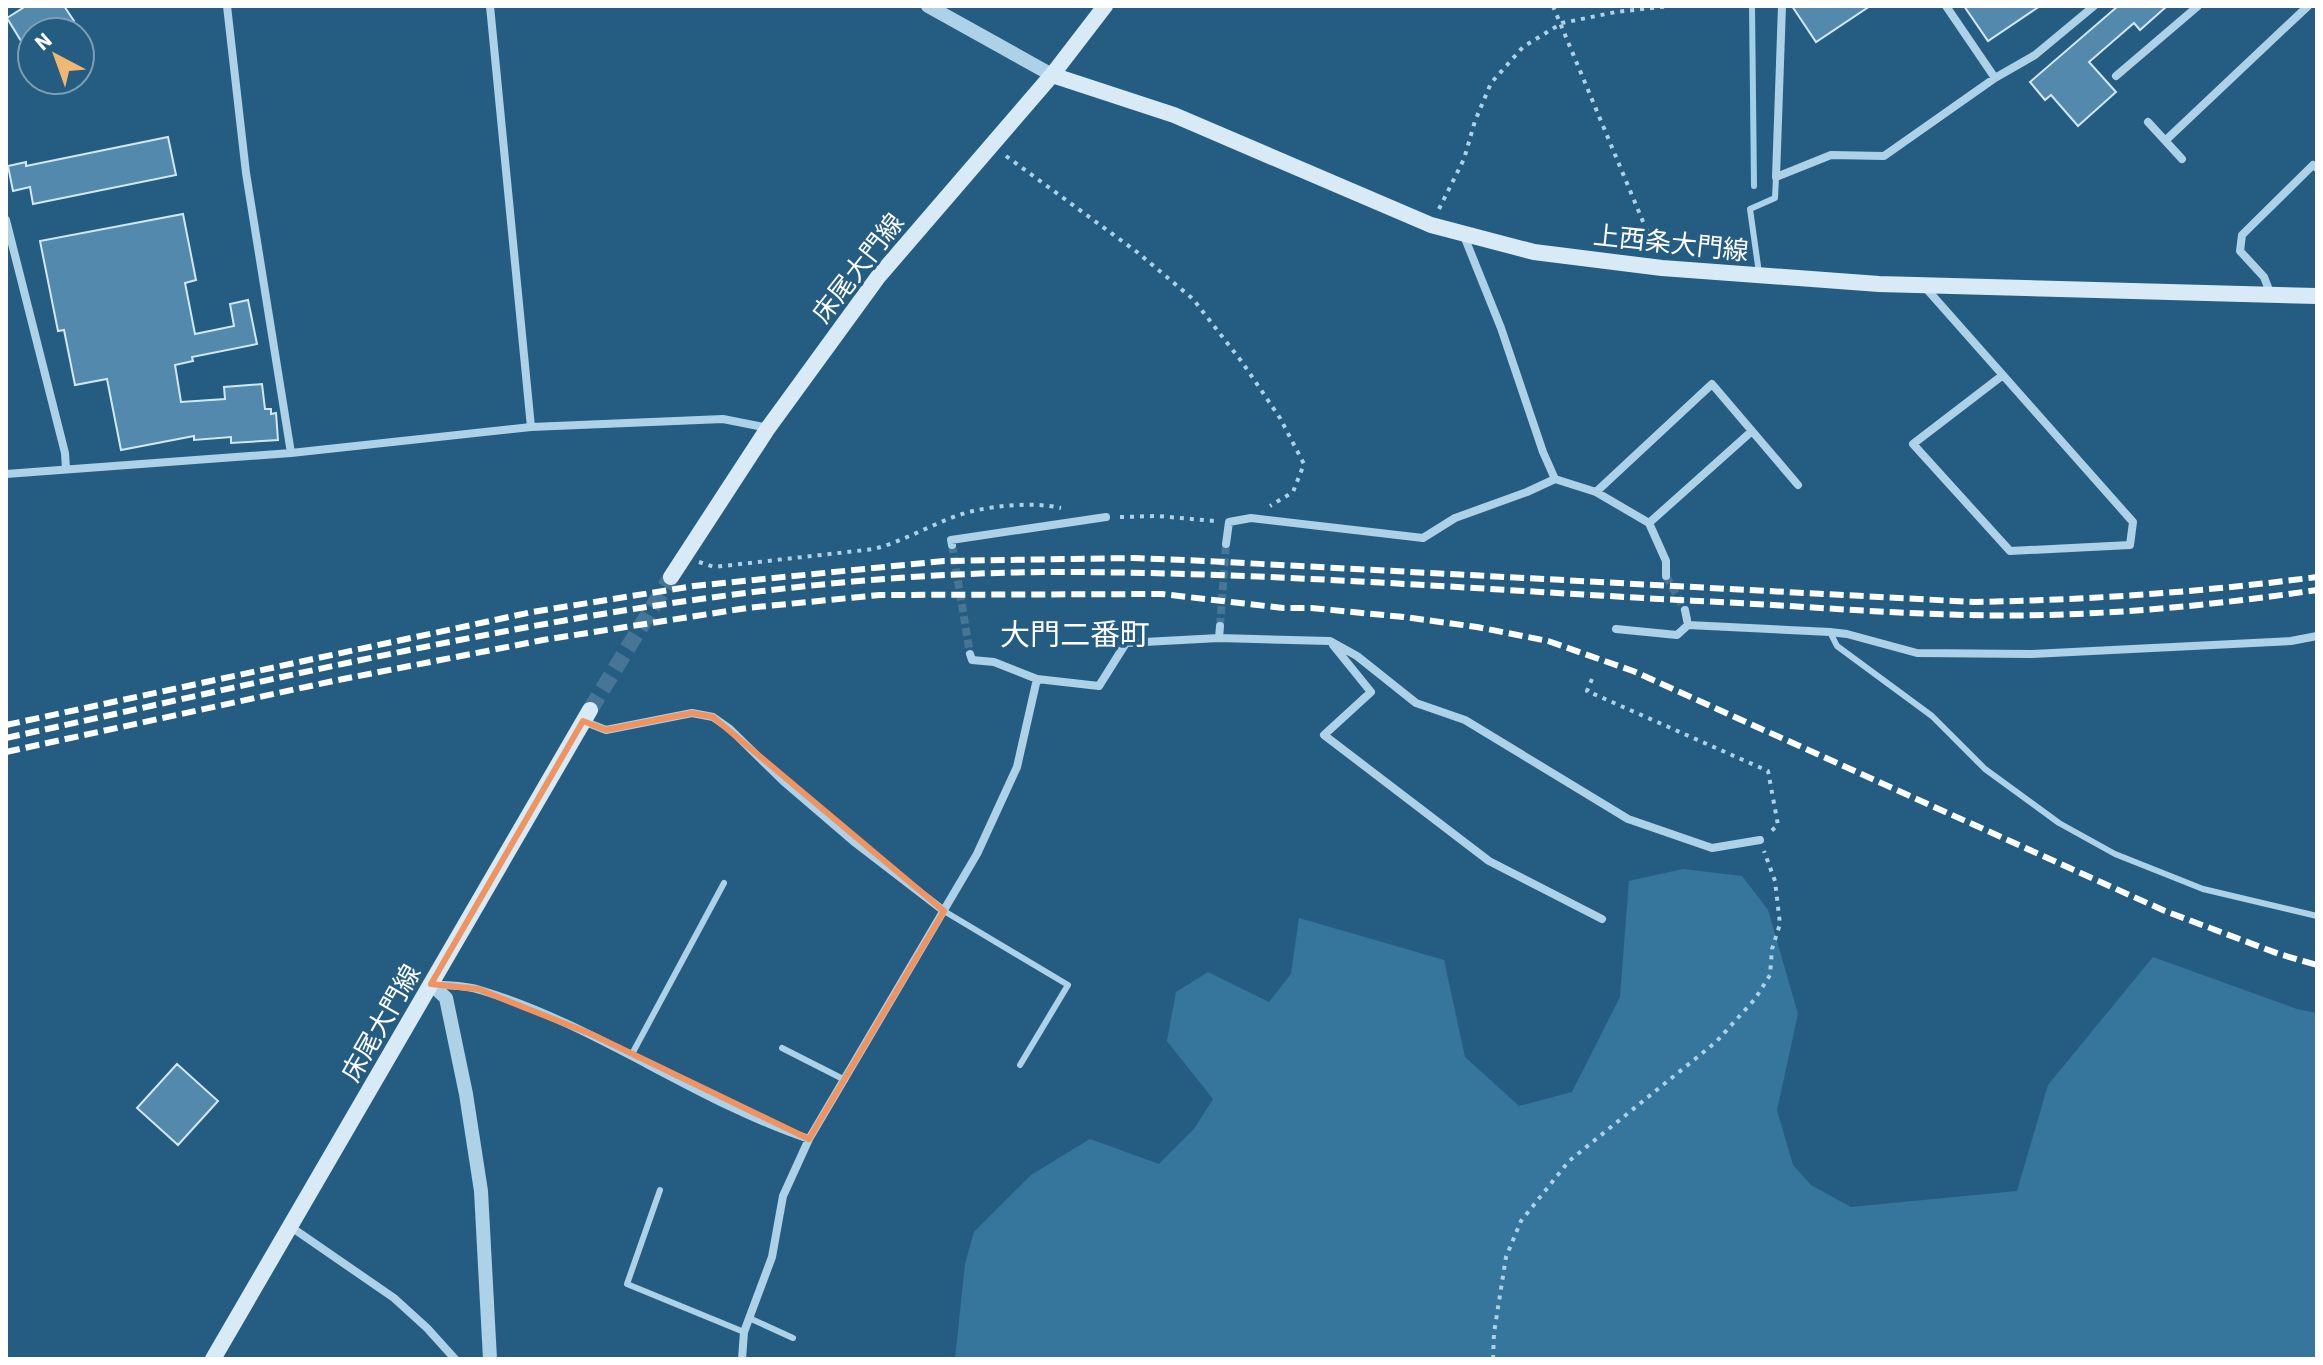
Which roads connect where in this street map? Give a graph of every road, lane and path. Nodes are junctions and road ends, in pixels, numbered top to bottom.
1 (227, 6) edge
2 (490, 6) edge
3 (928, 6) edge
4 (1105, 6) edge
5 (1553, 6) edge
6 (1670, 6) edge
7 (1782, 6) edge
8 (1946, 6) edge
9 (2094, 6) edge
10 (2198, 6) edge
11 (2308, 6) edge
12 (1562, 23) junction
13 (1052, 75) junction
14 (2116, 76) dead end
15 (1995, 78) junction
16 (2148, 122) dead end
17 (2166, 140) junction
18 (992, 145) junction
19 (2182, 159) dead end
20 (2317, 168) edge
21 (1776, 177) junction
22 (6, 220) edge
23 (1431, 225) junction
24 (1464, 236) junction
25 (1662, 268) junction
26 (1759, 275) junction
27 (1923, 285) junction
28 (2272, 296) junction
29 (2317, 296) edge
30 (2003, 375) junction
31 (531, 427) junction
32 (768, 428) junction
33 (1752, 431) junction
34 (291, 453) junction
35 (66, 469) junction
36 (6, 474) edge
37 (1555, 479) junction
38 (1798, 485) dead end
39 (1596, 492) junction
40 (1068, 509) dead end
41 (1106, 517) joint
42 (1251, 518) junction
43 (1229, 522) junction
44 (1649, 523) junction
45 (1226, 544) tunnel mouth
46 (952, 545) dead end
47 (685, 558) junction
48 (1666, 576) tunnel mouth
49 (671, 577) tunnel mouth
50 (1685, 610) tunnel mouth
51 (1688, 625) junction
52 (1220, 626) tunnel mouth
53 (1616, 629) dead end
54 (1830, 632) junction
55 (2317, 636) edge
56 (1219, 638) junction
57 (1330, 641) junction
58 (970, 654) dead end
59 (1037, 679) junction
60 (1592, 679) dead end
61 (586, 715) joint
62 (1760, 840) junction
63 (724, 883) dead end
64 (944, 911) junction
65 (2317, 916) edge
66 (1602, 919) dead end
67 (431, 984) junction
68 (782, 1048) dead end
69 (632, 1054) junction
70 (1020, 1065) dead end
71 (845, 1080) junction
72 (809, 1139) junction
73 (660, 1190) dead end
74 (291, 1227) junction
75 (749, 1318) junction
76 (744, 1332) junction
77 (793, 1338) dead end
78 (213, 1359) edge
79 (455, 1359) edge
80 (490, 1359) edge
81 (742, 1359) edge
82 (1493, 1359) edge

1 - 34 street
2 - 31 street
3 - 13 street
4 - 13 main road, 床尾大門線
5 - 12 path
6 - 12 path
7 - 21 street
8 - 15 street
9 - 15 street
10 - 14 street
11 - 17 street
12 - 23 path
12 - 25 path
13 - 18 main road, 床尾大門線
13 - 23 main road, 上西条大門線
15 - 21 street
16 - 17 street
17 - 19 street
18 - 32 main road, 床尾大門線
18 - 42 path
20 - 28 street
21 - 26 lane
22 - 35 street
23 - 24 main road, 上西条大門線
24 - 25 main road, 上西条大門線
24 - 37 street
25 - 26 main road, 上西条大門線
26 - 27 main road, 上西条大門線
27 - 28 main road, 上西条大門線
27 - 30 street
28 - 29 main road, 上西条大門線
30 - 30 street
31 - 32 street
31 - 34 street
32 - 47 main road, 床尾大門線
33 - 38 street
33 - 39 street
33 - 44 street
34 - 35 street
35 - 36 street
37 - 39 street
37 - 42 street
39 - 44 street
40 - 47 path
41 - 43 path
41 - 46 street
42 - 43 street
43 - 45 street
44 - 48 street
47 - 49 main road, 床尾大門線
50 - 51 street
51 - 53 street
51 - 54 street
52 - 56 street
54 - 55 street
54 - 65 lane
56 - 57 street
56 - 59 street
57 - 62 street
57 - 66 street
58 - 59 street
59 - 64 street
60 - 62 path
61 - 64 street
61 - 67 main road, 床尾大門線
62 - 82 path
63 - 69 lane
64 - 70 lane
64 - 71 street
67 - 69 street
67 - 74 main road, 床尾大門線
67 - 80 street
68 - 71 lane
69 - 72 street
71 - 72 street
72 - 75 street
73 - 76 lane
74 - 78 main road, 床尾大門線
74 - 79 street
75 - 76 street
75 - 77 lane
76 - 81 street

